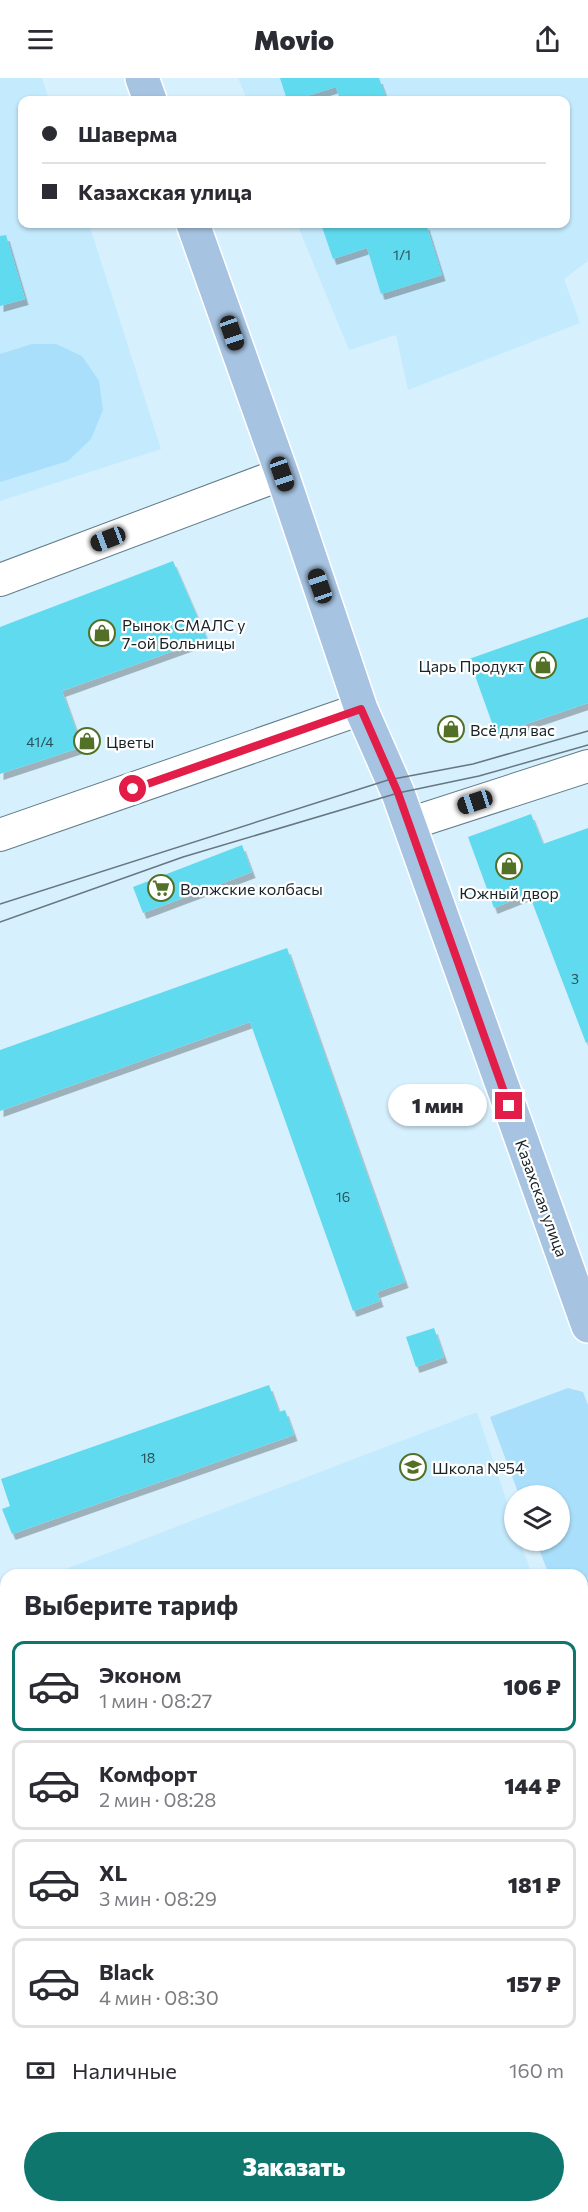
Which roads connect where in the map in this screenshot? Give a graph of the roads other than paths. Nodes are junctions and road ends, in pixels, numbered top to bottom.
1 (142, 78) edge
2 (149, 96) edge
3 (194, 228) edge
4 (282, 474) junction
5 (0, 580) edge
6 (361, 709) junction
7 (588, 766) edge
8 (409, 824) junction
9 (0, 835) edge
10 (588, 1326) edge

1 - 2 main road
3 - 4 main road, Казахская улица
4 - 5 street
4 - 6 main road, Казахская улица
6 - 8 main road, Казахская улица
6 - 9 street
7 - 8 street
8 - 10 main road, Казахская улица

